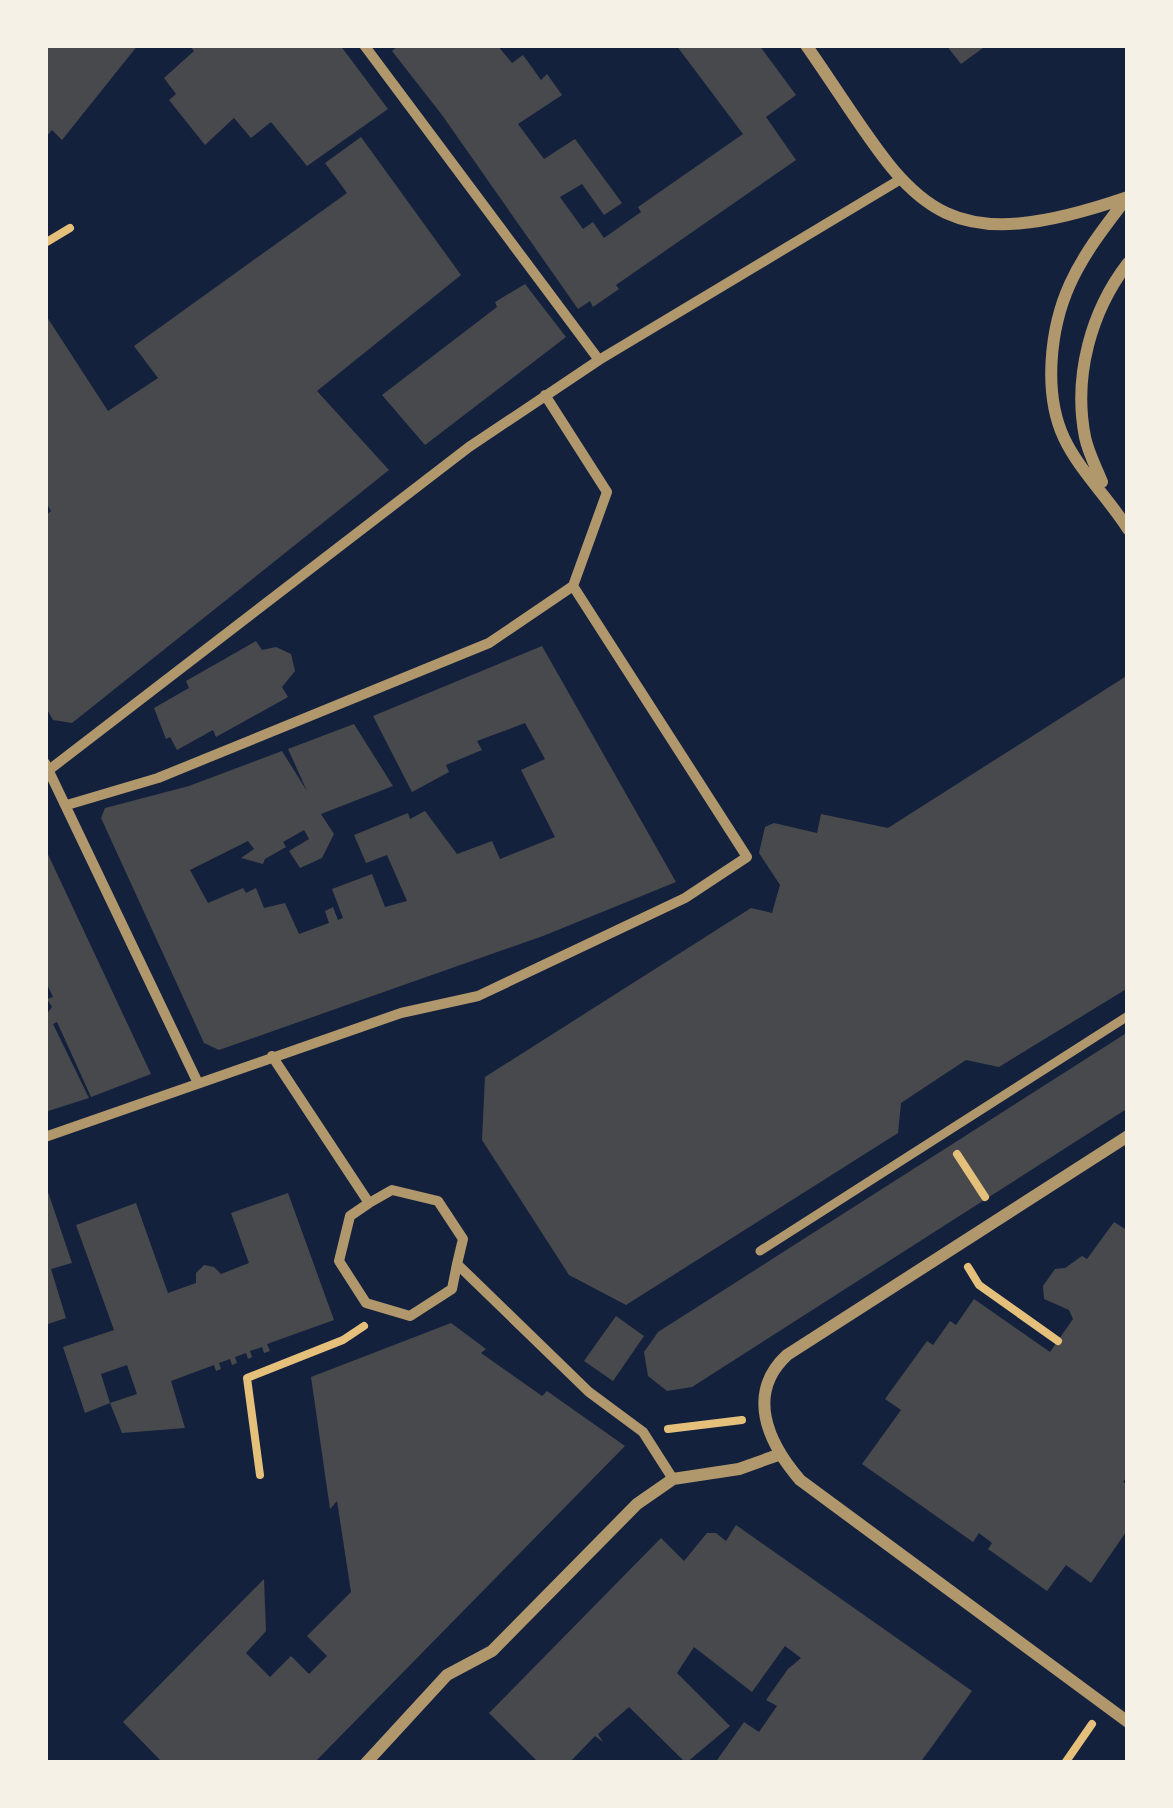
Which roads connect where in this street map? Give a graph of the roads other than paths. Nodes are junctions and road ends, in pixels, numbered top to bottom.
1 (364, 45) edge
2 (806, 45) edge
3 (901, 179) junction
4 (1128, 197) edge
5 (1128, 263) edge
6 (599, 360) junction
7 (545, 395) junction
8 (1108, 497) junction
9 (1128, 529) edge
10 (573, 586) junction
11 (46, 769) edge
12 (67, 806) junction
13 (1128, 1016) edge
14 (272, 1056) junction
15 (197, 1081) junction
16 (1128, 1136) edge
17 (45, 1137) edge
18 (369, 1203) junction
19 (760, 1251) dead end
20 (458, 1264) junction
21 (778, 1455) junction
22 (673, 1479) junction
23 (1128, 1722) edge
24 (366, 1763) edge

1 - 6 street
2 - 3 street
3 - 4 street
3 - 6 street
4 - 8 street
5 - 8 street
6 - 7 street
7 - 10 street
7 - 11 street
8 - 9 street
10 - 12 street
10 - 14 street
11 - 12 street
12 - 15 street
13 - 19 lane
14 - 15 street
14 - 18 street
15 - 17 street
16 - 21 street
18 - 20 street
18 - 20 street
20 - 22 street
21 - 22 street
21 - 23 street
22 - 24 street

